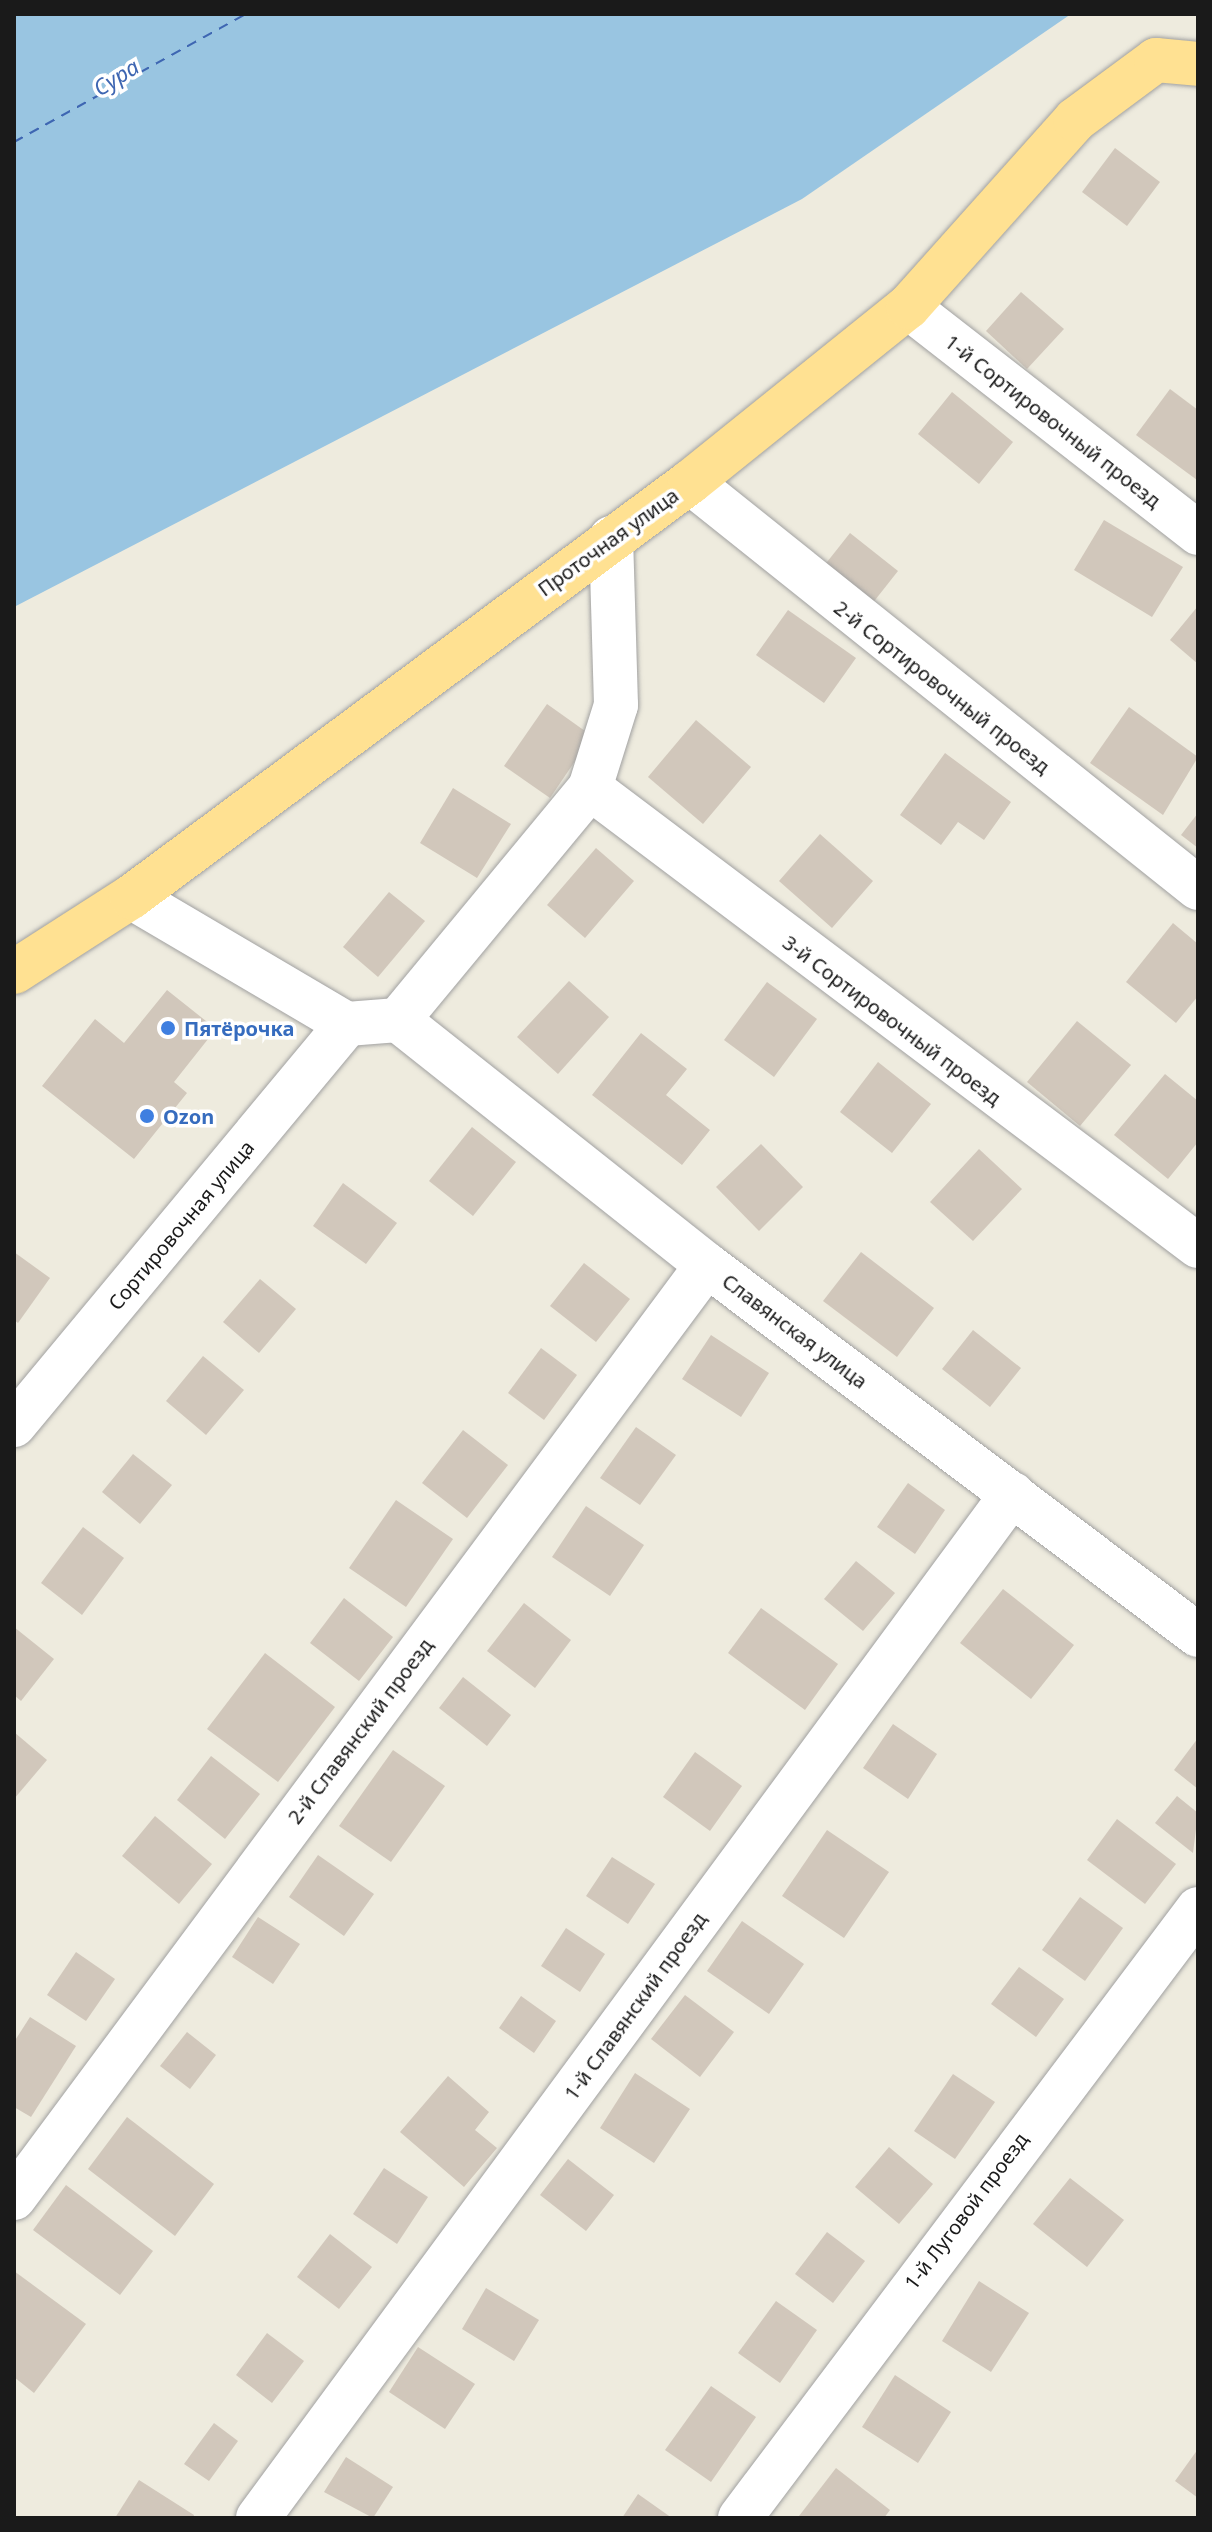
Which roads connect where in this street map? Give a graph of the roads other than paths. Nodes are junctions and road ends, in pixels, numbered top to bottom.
1 (1177, 62) edge
2 (908, 307) junction
3 (690, 482) junction
4 (1198, 533) edge
5 (611, 538) junction
6 (590, 788) junction
7 (1198, 888) edge
8 (131, 897) junction
9 (14, 972) edge
10 (398, 1020) junction
11 (347, 1024) junction
12 (1198, 1246) edge
13 (707, 1265) junction
14 (14, 1425) edge
15 (1012, 1494) junction
16 (1198, 1635) edge
17 (1198, 1909) edge
18 (14, 2198) edge
19 (258, 2518) edge
20 (740, 2518) edge

1 - 2 main road, Проточная улица
2 - 3 main road, Проточная улица
2 - 4 street, 1-й Сортировочный проезд
3 - 5 main road, Проточная улица
3 - 7 street, 2-й Сортировочный проезд
5 - 6 street
5 - 8 main road, Проточная улица
6 - 10 street
6 - 12 street, 3-й Сортировочный проезд
8 - 9 main road, Проточная улица
8 - 11 street
10 - 11 street
10 - 13 street, Славянская улица
11 - 14 street, Сортировочная улица
13 - 15 street, Славянская улица
13 - 18 street, 2-й Славянский проезд
15 - 16 street, Славянская улица
15 - 19 street, 1-й Славянский проезд
17 - 20 street, 1-й Луговой проезд

